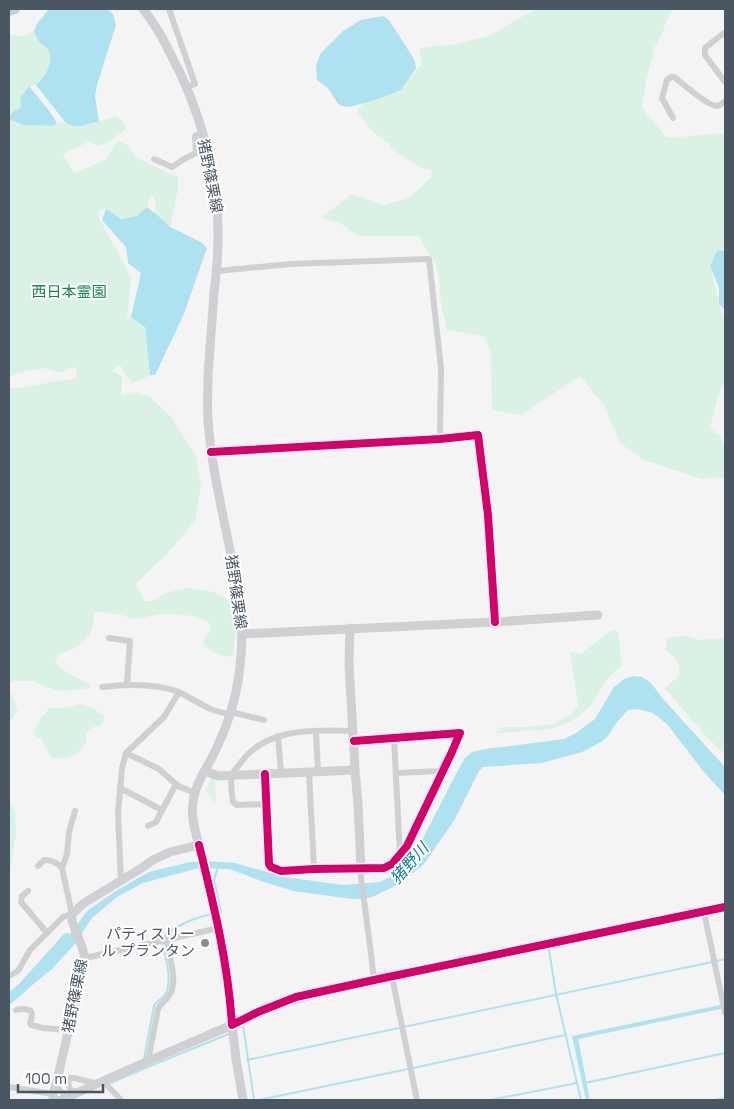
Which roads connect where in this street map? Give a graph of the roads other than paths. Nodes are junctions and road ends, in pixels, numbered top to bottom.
1 (15, 9) edge
2 (143, 9) edge
3 (168, 9) edge
4 (9, 10) edge
5 (725, 32) edge
6 (725, 82) edge
7 (187, 87) junction
8 (725, 101) edge
9 (673, 118) dead end
10 (202, 132) junction
11 (154, 159) dead end
12 (216, 271) junction
13 (440, 439) junction
14 (211, 452) junction
15 (598, 615) dead end
16 (495, 622) junction
17 (350, 628) junction
18 (242, 634) junction
19 (109, 638) dead end
20 (128, 684) junction
21 (102, 687) dead end
22 (179, 692) junction
23 (230, 713) junction
24 (264, 720) dead end
25 (316, 731) junction
26 (278, 736) junction
27 (354, 736) junction
28 (394, 738) junction
29 (126, 754) junction
30 (355, 770) junction
31 (205, 771) junction
32 (443, 771) junction
33 (314, 772) junction
34 (396, 773) junction
35 (265, 774) junction
36 (280, 774) junction
37 (232, 775) junction
38 (176, 784) junction
39 (120, 788) junction
40 (194, 793) junction
41 (266, 804) junction
42 (162, 810) junction
43 (75, 811) dead end
44 (148, 826) dead end
45 (199, 845) junction
46 (400, 855) junction
47 (38, 866) dead end
48 (62, 868) junction
49 (314, 869) junction
50 (361, 873) junction
51 (121, 881) junction
52 (28, 891) dead end
53 (725, 907) edge
54 (704, 912) junction
55 (72, 918) junction
56 (219, 928) junction
57 (47, 933) junction
58 (166, 940) junction
59 (84, 958) junction
60 (9, 976) edge
61 (392, 977) junction
62 (374, 980) junction
63 (16, 1010) dead end
64 (725, 1013) edge
65 (232, 1025) junction
66 (68, 1030) junction
67 (148, 1061) junction
68 (100, 1082) junction
69 (56, 1084) junction
70 (9, 1087) edge
71 (69, 1096) edge
72 (53, 1097) edge
73 (121, 1100) edge
74 (244, 1100) edge
75 (417, 1100) edge

1 - 4 main road
2 - 7 main road, 猪野篠栗線
3 - 7 street
5 - 6 street
7 - 10 main road, 猪野篠栗線
8 - 9 street
10 - 11 street
10 - 12 main road, 猪野篠栗線
12 - 13 street
12 - 14 main road, 猪野篠栗線
13 - 14 street
13 - 16 street
14 - 18 main road, 猪野篠栗線
15 - 16 street
16 - 17 street
17 - 18 street
17 - 27 street
18 - 23 main road, 猪野篠栗線
19 - 20 street
20 - 21 street
20 - 22 street
22 - 23 street
22 - 29 street
23 - 24 street
23 - 31 main road, 猪野篠栗線
25 - 26 street
25 - 27 street
25 - 33 street
26 - 36 street
26 - 37 street
27 - 28 street
27 - 30 street
28 - 32 street
28 - 34 street
29 - 38 street
29 - 39 street
30 - 33 street
30 - 50 street
31 - 37 street
31 - 40 main road, 猪野篠栗線
32 - 34 street
32 - 46 street
33 - 36 street
33 - 49 street
34 - 46 street
35 - 36 street
35 - 37 street
35 - 41 street
37 - 41 street
38 - 40 street
38 - 42 street
39 - 42 street
39 - 51 street
40 - 45 main road, 猪野篠栗線
41 - 49 street
42 - 44 street
43 - 48 street
45 - 51 main road
45 - 56 street
46 - 50 street
47 - 48 street
48 - 55 street
49 - 50 street
50 - 62 street
51 - 55 main road
52 - 57 street
53 - 54 street
54 - 61 street
54 - 64 street
55 - 57 street
55 - 59 main road, 猪野篠栗線
56 - 58 street
56 - 65 street
57 - 60 street
58 - 59 street
58 - 67 street
59 - 66 main road, 猪野篠栗線
61 - 62 street
61 - 75 street
62 - 65 street
63 - 66 street
65 - 67 main road
65 - 74 main road
66 - 69 main road, 猪野篠栗線
67 - 68 main road
68 - 71 main road
68 - 71 street
68 - 73 street
69 - 71 street
69 - 72 main road, 猪野篠栗線
70 - 72 street

